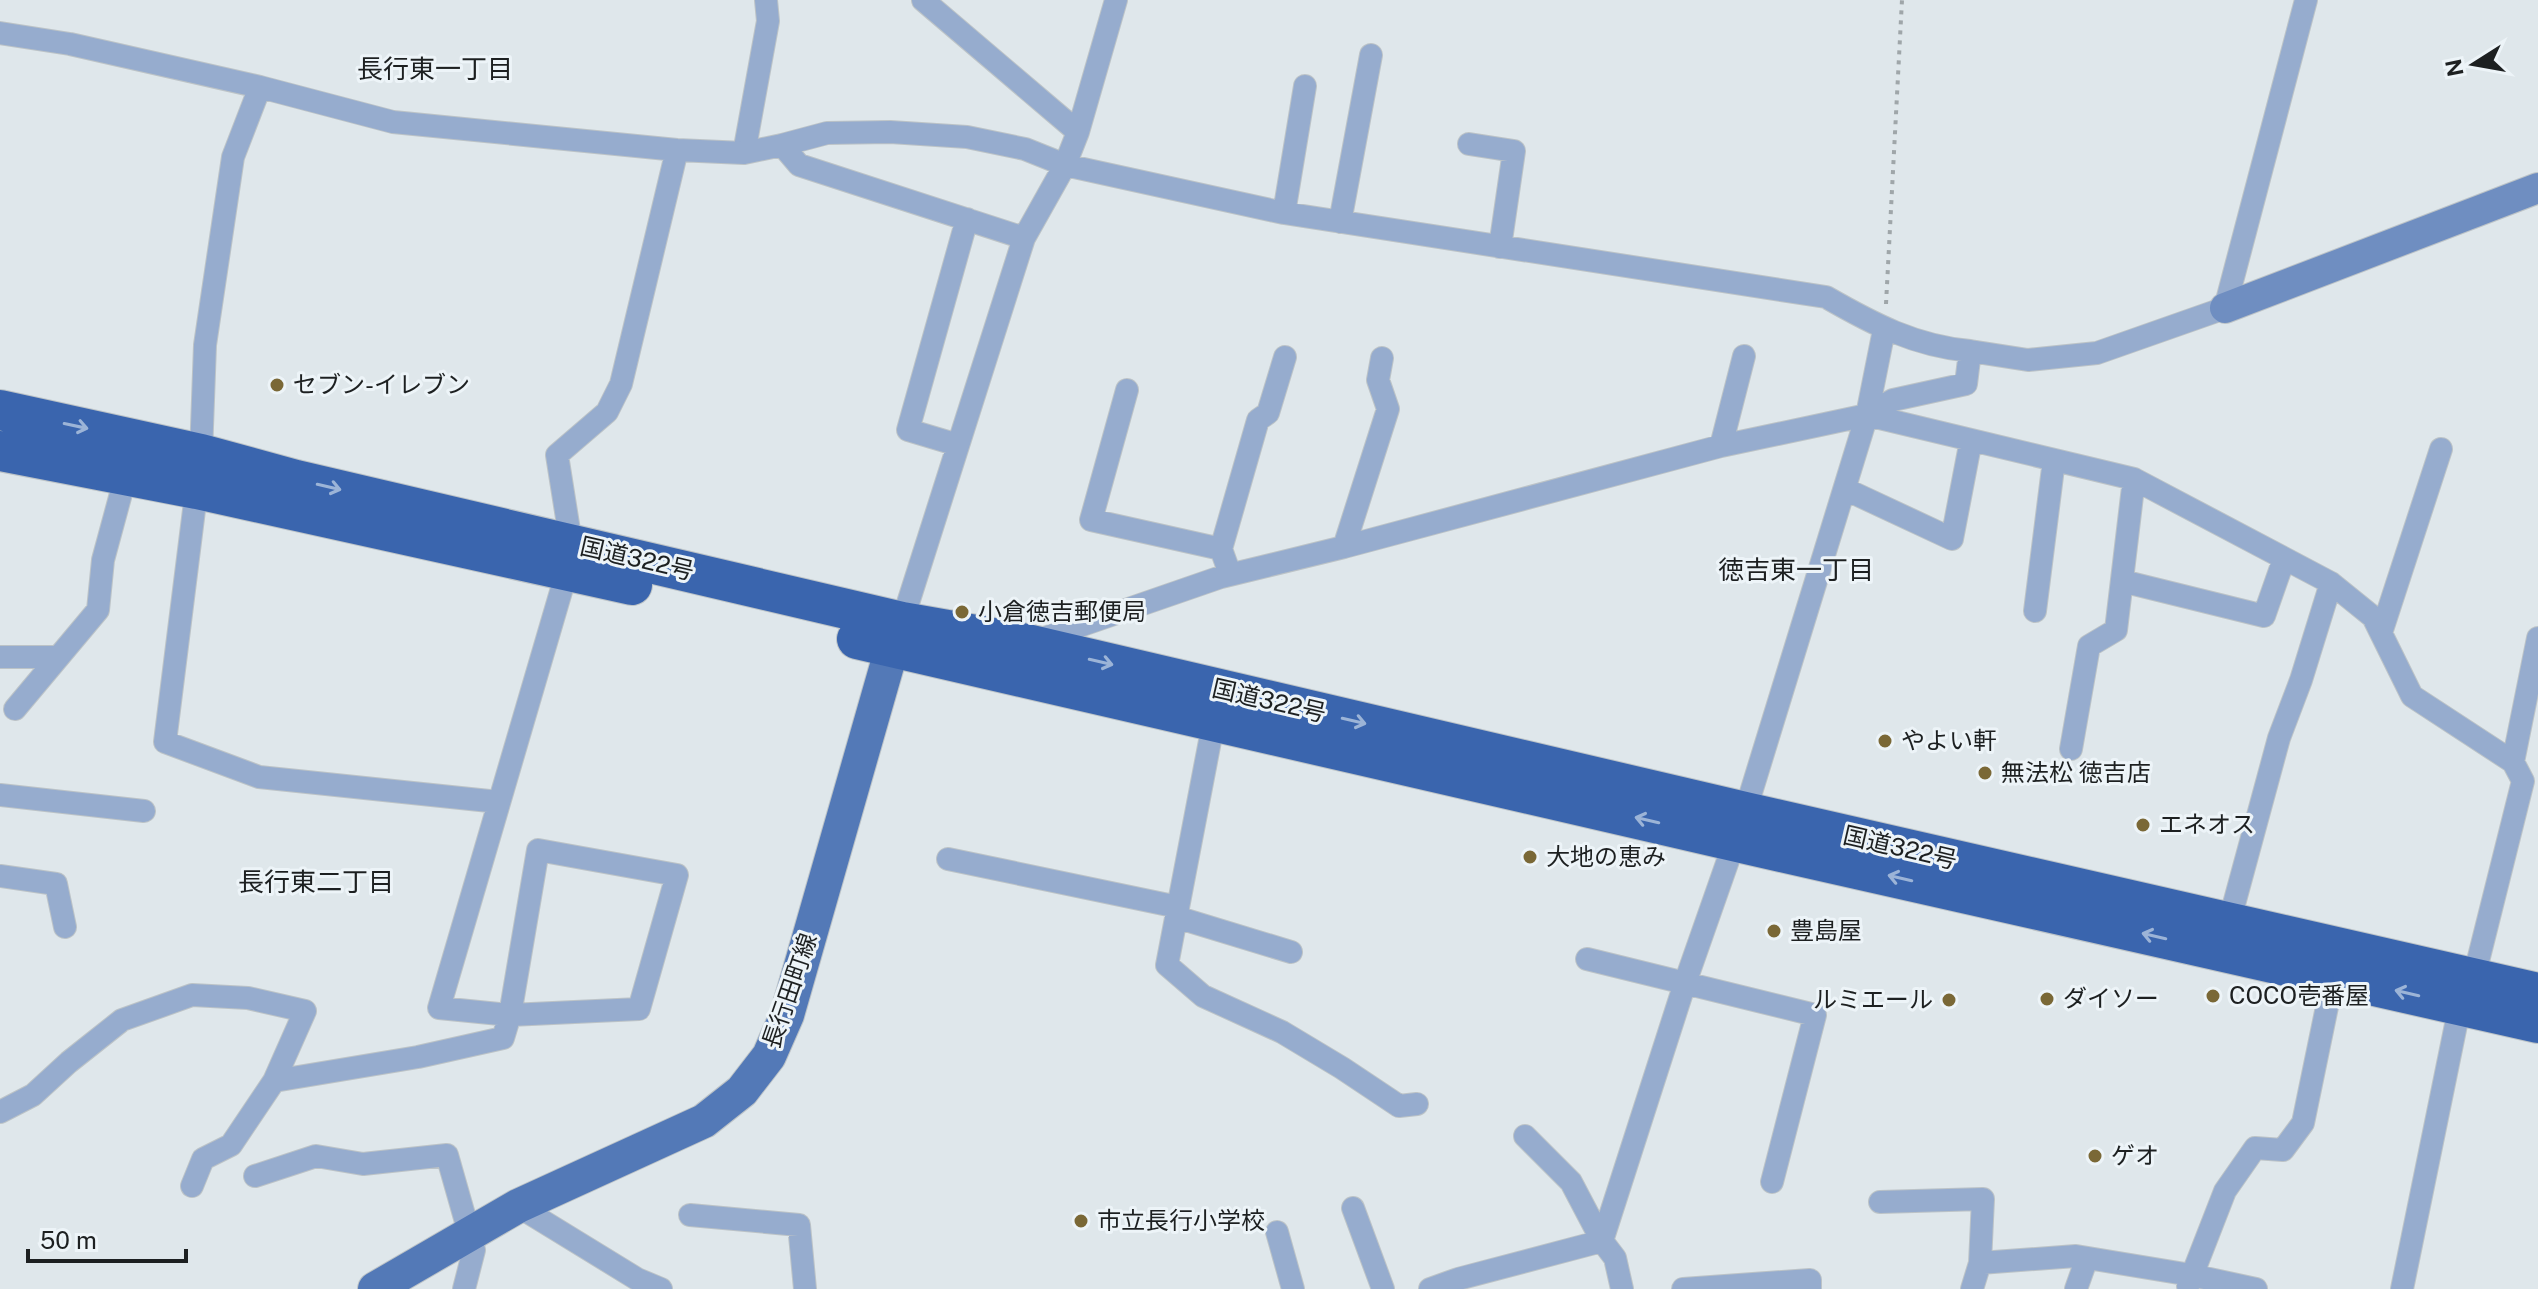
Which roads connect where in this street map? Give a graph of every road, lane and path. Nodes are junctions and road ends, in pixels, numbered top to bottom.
1 (766, 0) edge
2 (923, 0) edge
3 (1116, 0) edge
4 (1902, 0) edge
5 (2306, 0) edge
6 (0, 33) edge
7 (1371, 55) dead end
8 (1305, 86) dead end
9 (260, 87) junction
10 (1078, 132) junction
11 (1469, 144) dead end
12 (782, 145) junction
13 (677, 150) junction
14 (744, 153) junction
15 (1065, 165) junction
16 (2538, 188) edge
17 (1284, 213) junction
18 (967, 219) junction
19 (1340, 222) junction
20 (1024, 238) junction
21 (1500, 247) junction
22 (2225, 308) junction
23 (1884, 330) junction
24 (1970, 351) junction
25 (1744, 356) dead end
26 (1285, 357) dead end
27 (1382, 358) dead end
28 (1127, 390) dead end
29 (0, 410) edge
30 (1867, 415) junction
31 (1971, 440) junction
32 (958, 445) junction
33 (1721, 446) junction
34 (2441, 449) dead end
35 (0, 451) edge
36 (2054, 460) junction
37 (199, 471) junction
38 (126, 475) junction
39 (2134, 479) junction
40 (1845, 489) junction
41 (1344, 547) junction
42 (1221, 549) junction
43 (569, 557) junction
44 (2284, 559) junction
45 (1230, 574) junction
46 (2122, 581) junction
47 (2331, 583) junction
48 (2035, 611) dead end
49 (2381, 633) junction
50 (897, 635) junction
51 (2538, 638) edge
52 (1027, 644) junction
53 (0, 657) edge
54 (58, 657) junction
55 (15, 709) dead end
56 (1214, 720) junction
57 (2071, 749) dead end
58 (2525, 776) edge
59 (0, 795) edge
60 (499, 802) junction
61 (144, 811) dead end
62 (1739, 826) junction
63 (948, 859) dead end
64 (0, 876) edge
65 (1177, 912) junction
66 (65, 927) dead end
67 (2225, 937) junction
68 (1291, 952) dead end
69 (1587, 959) dead end
70 (2337, 962) junction
71 (1685, 983) junction
72 (2467, 991) junction
73 (2538, 993) edge
74 (510, 1015) junction
75 (2538, 1023) edge
76 (274, 1081) junction
77 (1417, 1104) dead end
78 (0, 1112) edge
79 (1525, 1136) dead end
80 (255, 1176) dead end
81 (1772, 1182) dead end
82 (192, 1186) dead end
83 (1880, 1202) dead end
84 (518, 1206) junction
85 (1353, 1208) dead end
86 (690, 1215) dead end
87 (1277, 1232) dead end
88 (468, 1234) junction
89 (1602, 1241) junction
90 (2087, 1258) junction
91 (1980, 1263) junction
92 (2189, 1282) edge
93 (1461, 1284) edge
94 (1744, 1287) edge
95 (375, 1289) edge
96 (464, 1289) edge
97 (661, 1289) edge
98 (805, 1289) edge
99 (1293, 1289) edge
100 (1383, 1289) edge
101 (1430, 1289) edge
102 (1622, 1289) edge
103 (1683, 1289) edge
104 (1810, 1289) edge
105 (1972, 1289) edge
106 (2076, 1289) edge
107 (2256, 1289) edge
108 (2402, 1289) edge

1 - 14 street
2 - 10 street
3 - 10 street
4 - 23 path
5 - 22 street
6 - 9 street
7 - 19 street
8 - 17 street
9 - 13 street
9 - 37 street
10 - 15 street
11 - 21 street
12 - 14 street
12 - 15 street
12 - 18 street
13 - 14 street
13 - 43 street
15 - 17 street
15 - 20 street
16 - 22 street
17 - 19 street
18 - 20 street
18 - 32 street
19 - 21 street
20 - 32 street
21 - 23 street
22 - 24 street
23 - 24 street
23 - 30 street
24 - 30 street
25 - 33 street
26 - 42 street
27 - 41 street
28 - 42 street
29 -> 37 highway, 国道322号
30 - 31 street
30 - 33 street
30 - 40 street
31 - 36 street
31 - 40 street
32 - 50 street
33 - 41 street
34 - 49 street
35 - 38 highway, 国道322号
36 - 39 street
36 - 48 street
37 - 38 highway, 国道322号
37 - 43 highway, 国道322号
37 - 60 street
38 - 54 street
39 - 44 street
39 - 46 street
40 - 62 street
41 - 45 street
42 - 45 street
43 - 50 highway, 国道322号
43 - 60 street
44 - 46 street
44 - 47 street
45 - 52 street
46 - 57 street
47 - 49 street
47 - 67 street
49 - 58 street
50 - 52 highway, 国道322号
50 - 56 highway, 国道322号
50 - 84 main road, 長行田町線
51 - 58 street
52 -> 62 highway, 国道322号
53 - 54 street
54 - 55 street
62 -> 56 highway, 国道322号
56 - 65 street
58 - 72 street
59 - 61 street
60 - 74 street
62 - 67 highway, 国道322号
62 - 71 street
63 - 65 street
64 - 66 street
65 - 68 street
65 - 77 street
67 - 70 highway, 国道322号
69 - 71 street
70 - 72 highway, 国道322号
70 - 92 street
71 - 81 street
71 - 89 street
72 - 73 highway, 国道322号
72 - 75 highway, 国道322号
72 - 108 street
74 - 74 street
74 - 76 street
76 - 78 street
76 - 82 street
79 - 89 street
80 - 88 street
83 - 91 street
84 - 88 main road, 長行田町線
84 - 97 street
85 - 100 street
86 - 98 street
87 - 99 street
88 - 95 main road, 長行田町線
88 - 96 street
89 - 93 street
89 - 102 street
90 - 91 street
90 - 92 street
90 - 106 street
91 - 105 street
92 - 107 street
93 - 101 street
94 - 103 street
94 - 104 street

